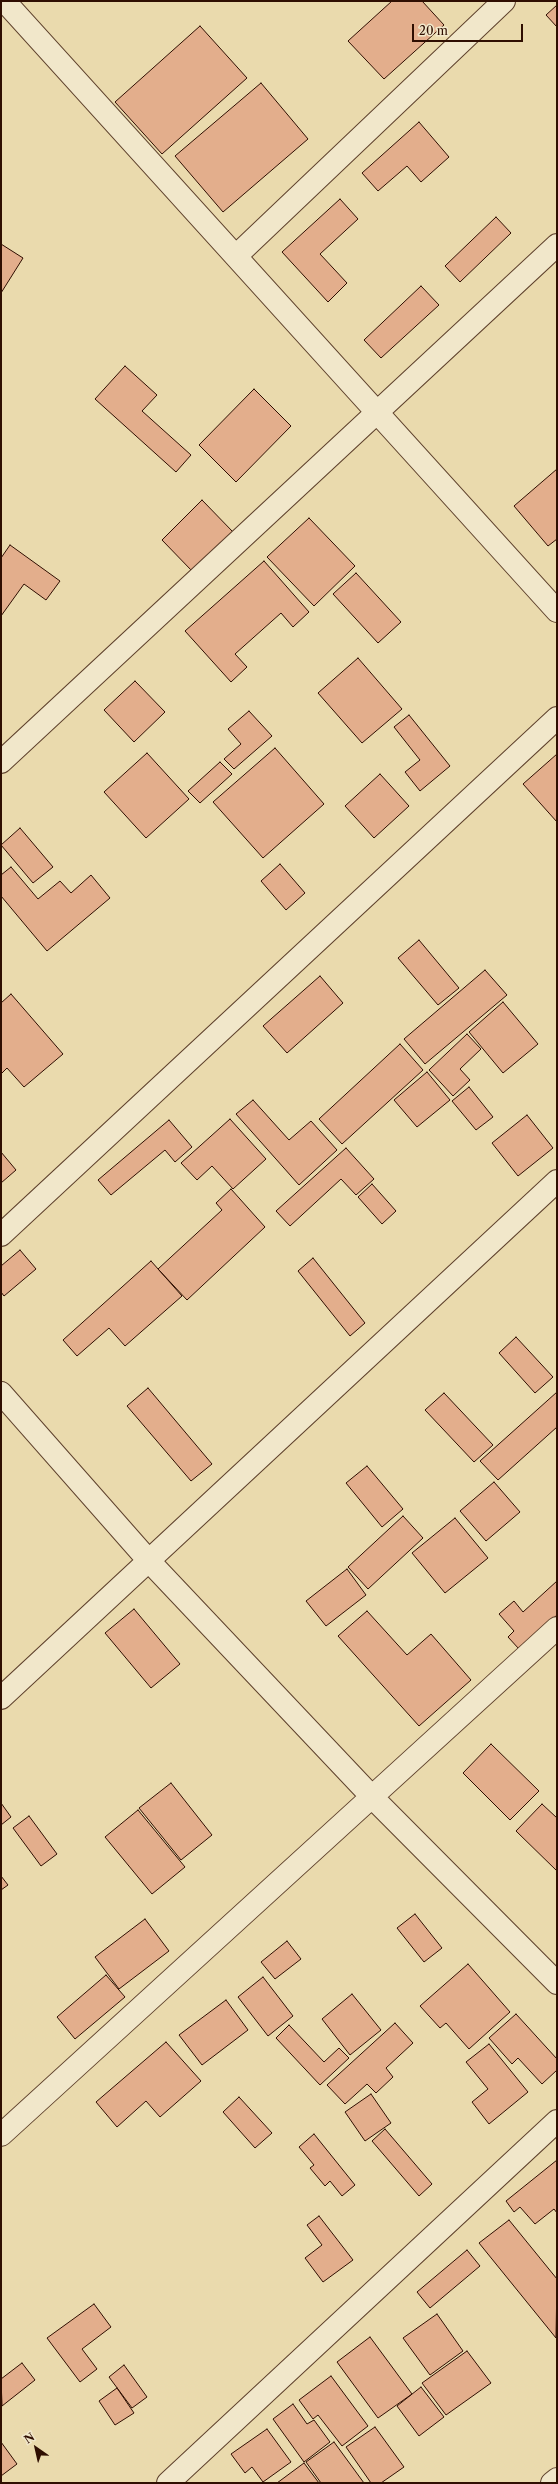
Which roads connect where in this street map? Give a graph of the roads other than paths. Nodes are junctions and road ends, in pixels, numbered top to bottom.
1 (504, 1) edge
2 (8, 5) dead end
3 (557, 245) edge
4 (236, 256) junction
5 (378, 413) junction
6 (557, 611) edge
7 (557, 718) edge
8 (1, 762) edge
9 (557, 1181) edge
10 (1, 1236) edge
11 (1, 1393) edge
12 (149, 1561) junction
13 (557, 1628) edge
14 (1, 1698) edge
15 (373, 1798) junction
16 (557, 1983) edge
17 (557, 2121) edge
18 (1, 2135) edge
19 (557, 2479) edge
20 (168, 2483) edge
21 (552, 2483) edge

1 - 4 street
2 - 4 street
3 - 5 street
4 - 5 street
5 - 6 street
5 - 8 street
7 - 10 street
9 - 12 street
11 - 12 street
12 - 14 street
12 - 15 street
13 - 15 street
15 - 16 street
15 - 18 street
17 - 20 street
19 - 21 street

